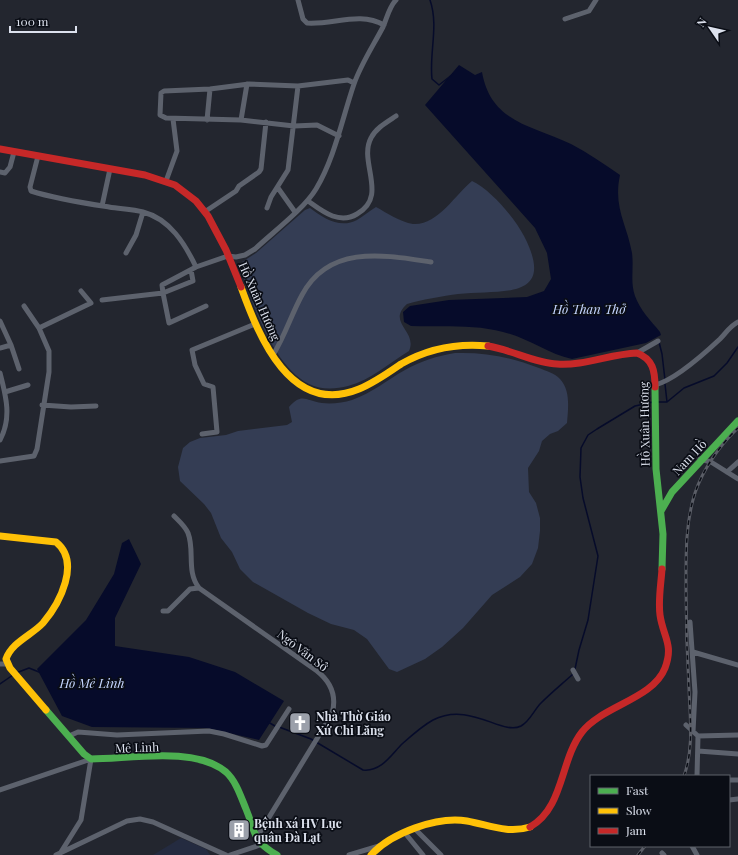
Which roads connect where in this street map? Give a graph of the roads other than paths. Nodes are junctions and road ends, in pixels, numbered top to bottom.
1 (298, 0) edge
2 (396, 0) edge
3 (596, 0) edge
4 (565, 19) dead end
5 (384, 25) junction
6 (354, 83) junction
7 (247, 84) junction
8 (298, 86) junction
9 (210, 89) junction
10 (396, 116) dead end
11 (173, 119) junction
12 (206, 120) junction
13 (240, 120) junction
14 (266, 122) junction
15 (294, 126) junction
16 (340, 136) junction
17 (0, 149) edge
18 (14, 152) junction
19 (38, 156) junction
20 (110, 169) junction
21 (0, 172) edge
22 (166, 181) junction
23 (278, 188) junction
24 (308, 200) junction
25 (102, 206) junction
26 (267, 208) dead end
27 (206, 210) junction
28 (143, 212) junction
29 (295, 212) junction
30 (126, 253) dead end
31 (228, 256) junction
32 (431, 262) dead end
33 (194, 268) junction
34 (81, 291) dead end
35 (163, 293) junction
36 (102, 300) dead end
37 (24, 306) dead end
38 (206, 306) dead end
39 (0, 321) edge
40 (738, 322) edge
41 (255, 324) junction
42 (39, 328) junction
43 (658, 341) dead end
44 (11, 345) junction
45 (0, 348) edge
46 (637, 353) junction
47 (273, 355) junction
48 (19, 369) dead end
49 (0, 373) edge
50 (28, 384) dead end
51 (655, 388) junction
52 (5, 392) junction
53 (42, 405) junction
54 (96, 406) dead end
55 (738, 421) edge
56 (202, 434) dead end
57 (0, 440) edge
58 (700, 459) junction
59 (0, 461) edge
60 (738, 462) edge
61 (728, 472) junction
62 (738, 479) edge
63 (661, 511) junction
64 (174, 516) dead end
65 (0, 537) edge
66 (200, 588) junction
67 (163, 611) dead end
68 (690, 622) dead end
69 (694, 652) junction
70 (4, 665) edge
71 (738, 665) edge
72 (574, 670) dead end
73 (578, 679) dead end
74 (289, 709) dead end
75 (686, 726) dead end
76 (693, 732) junction
77 (738, 735) edge
78 (69, 736) junction
79 (698, 736) junction
80 (698, 751) junction
81 (738, 754) edge
82 (90, 759) junction
83 (697, 775) edge
84 (0, 790) edge
85 (414, 828) junction
86 (405, 833) junction
87 (257, 837) junction
88 (260, 845) junction
89 (380, 846) junction
90 (59, 854) edge
91 (226, 855) edge
92 (230, 855) edge
93 (277, 855) edge
94 (349, 855) edge
95 (371, 855) edge
96 (423, 855) edge
97 (441, 855) edge

1 - 5 street
2 - 5 street
3 - 4 street
5 - 6 street
6 - 8 street
6 - 16 street
7 - 8 street
7 - 9 street
7 - 13 street
8 - 15 street
9 - 11 street
9 - 12 street
10 - 24 street
11 - 12 street
11 - 22 street
12 - 13 street
13 - 14 street
14 - 15 street
14 - 27 street
15 - 16 street
15 - 23 street
16 - 24 street
17 - 18 main road, Hồ Xuân Hương
18 - 19 main road, Hồ Xuân Hương
18 - 21 street
19 - 20 main road, Hồ Xuân Hương
19 - 25 street
20 - 22 main road, Hồ Xuân Hương
20 - 25 street
22 - 27 main road, Hồ Xuân Hương
23 - 26 street
23 - 29 street
24 - 29 street
25 - 28 street
27 - 31 main road, Hồ Xuân Hương
28 - 30 street
28 - 33 street
29 - 31 street
31 - 33 street
31 - 41 main road, Hồ Xuân Hương
32 - 47 street
33 - 35 street
33 - 35 street
34 - 42 street
35 - 36 street
35 - 38 street
37 - 42 street
39 - 44 street
40 - 51 street
41 - 47 main road, Hồ Xuân Hương
41 - 56 street
42 - 53 street
43 - 46 street
44 - 45 street
44 - 48 street
46 - 47 main road, Hồ Xuân Hương
46 - 51 main road, Hồ Xuân Hương
49 - 52 street
50 - 52 street
51 - 63 main road, Hồ Xuân Hương
52 - 57 street
53 - 54 street
53 - 59 street
55 - 58 main road, Nam Hồ
58 - 61 street
58 - 63 main road, Nam Hồ
60 - 61 street
61 - 62 street
63 - 85 main road, Hồ Xuân Hương
64 - 66 street, Ngô Văn Sở
65 - 70 main road
66 - 67 street
66 - 87 street, Ngô Văn Sở
68 - 69 street
69 - 71 street
69 - 76 street
70 - 78 main road
72 - 73 street
74 - 78 street
75 - 76 street
76 - 79 street
77 - 79 street
78 - 82 main road
79 - 80 street
80 - 81 street
80 - 83 street
82 - 84 street
82 - 87 main road, Mê Linh
82 - 90 street
85 - 86 main road, Hồ Xuân Hương
85 - 97 street
86 - 89 main road, Hồ Xuân Hương
86 - 96 street
87 - 88 main road, Mê Linh
88 - 92 street
88 - 93 main road
89 - 94 street
89 - 95 main road, Hồ Xuân Hương
90 - 91 street

